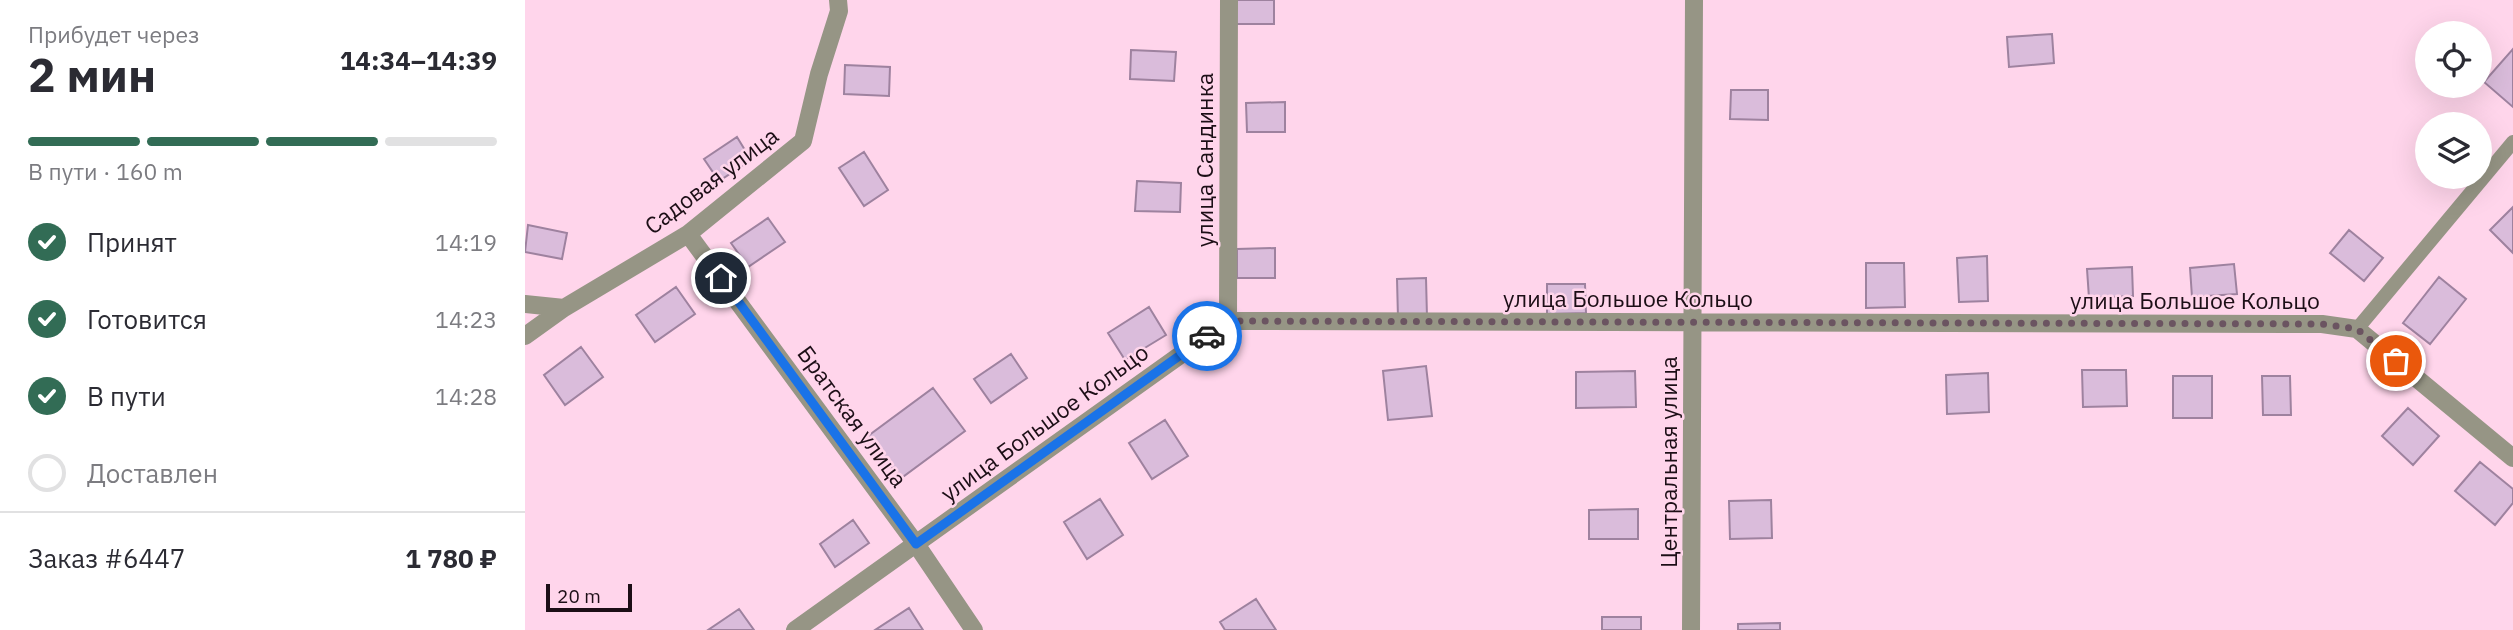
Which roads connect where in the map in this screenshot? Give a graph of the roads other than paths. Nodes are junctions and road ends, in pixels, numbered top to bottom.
1 (838, 0) edge
2 (1229, 0) edge
3 (1694, 0) edge
4 (2513, 142) edge
5 (688, 234) junction
6 (525, 304) edge
7 (564, 308) junction
8 (1228, 321) junction
9 (1693, 322) junction
10 (2357, 329) junction
11 (525, 337) edge
12 (2513, 458) edge
13 (916, 544) junction
14 (795, 630) edge
15 (974, 630) edge
16 (1691, 630) edge

1 - 5 street, Садовая улица
2 - 8 street, улица Сандинка
3 - 9 street, Центральная улица
4 - 10 lane
5 - 7 street, Садовая улица
5 - 13 street, Братская улица
6 - 7 street
7 - 11 street, Садовая улица
8 - 9 street, улица Большое Кольцо
8 - 13 street, улица Большое Кольцо
9 - 10 street, улица Большое Кольцо
9 - 16 street, Центральная улица
10 - 12 street
13 - 14 street, улица Большое Кольцо
13 - 15 street, Братская улица

